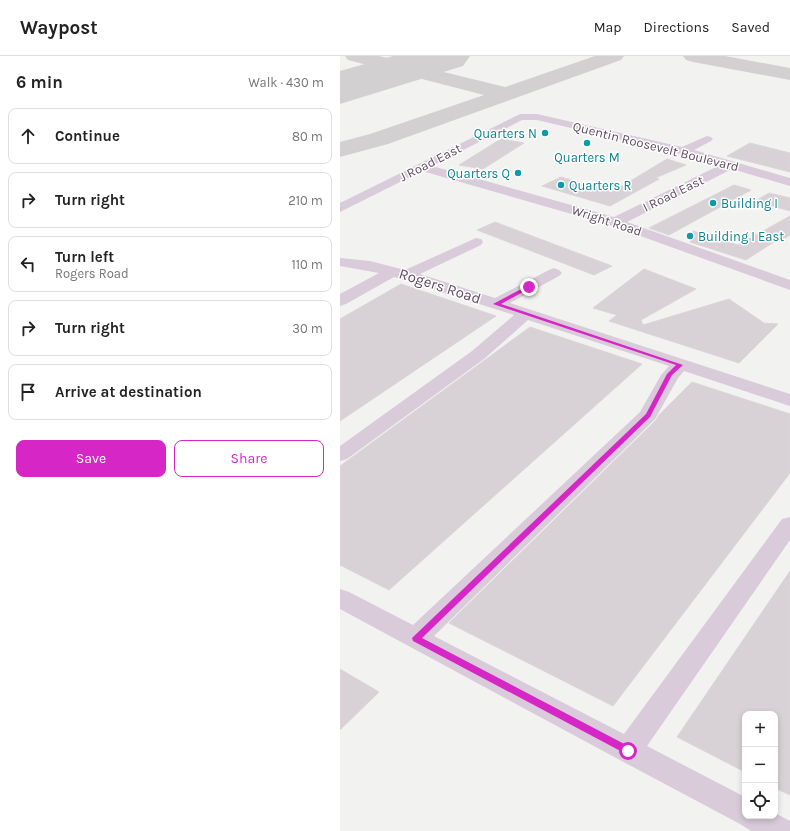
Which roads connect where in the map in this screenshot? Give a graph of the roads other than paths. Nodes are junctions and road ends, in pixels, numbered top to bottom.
1 (520, 117) joint
2 (611, 122) dead end
3 (595, 130) junction
4 (662, 138) dead end
5 (707, 139) dead end
6 (651, 143) junction
7 (684, 151) junction
8 (730, 164) junction
9 (420, 167) junction
10 (790, 182) edge
11 (340, 208) edge
12 (615, 222) junction
13 (476, 242) dead end
14 (340, 256) edge
15 (340, 262) edge
16 (370, 266) junction
17 (400, 273) junction
18 (554, 274) dead end
19 (790, 285) edge
20 (340, 301) edge
21 (496, 304) junction
22 (526, 314) junction
23 (680, 365) junction
24 (790, 400) edge
25 (340, 455) edge
26 (790, 524) edge
27 (340, 598) edge
28 (416, 638) junction
29 (628, 751) junction
30 (742, 810) edge
31 (758, 819) edge
32 (780, 831) edge

1 - 3 street, Quentin Roosevelt Boulevard
1 - 9 street, J Road East
2 - 3 street
3 - 6 street, Quentin Roosevelt Boulevard
4 - 6 street
5 - 7 street
6 - 7 street, Quentin Roosevelt Boulevard
7 - 8 street, Quentin Roosevelt Boulevard
8 - 10 street, Quentin Roosevelt Boulevard
8 - 12 street, I Road East
9 - 11 street, J Road East
9 - 12 street, Wright Road
12 - 19 street, Wright Road
13 - 17 street
14 - 16 street
15 - 16 street, Rogers Road
16 - 17 street, Rogers Road
17 - 20 street
17 - 21 street, Rogers Road
18 - 21 street
21 - 22 street, Rogers Road
22 - 23 street, Rogers Road
22 - 25 street
23 - 24 street, Rogers Road
23 - 28 street
26 - 29 street
27 - 28 street
28 - 29 street
29 - 30 street
31 - 32 street

